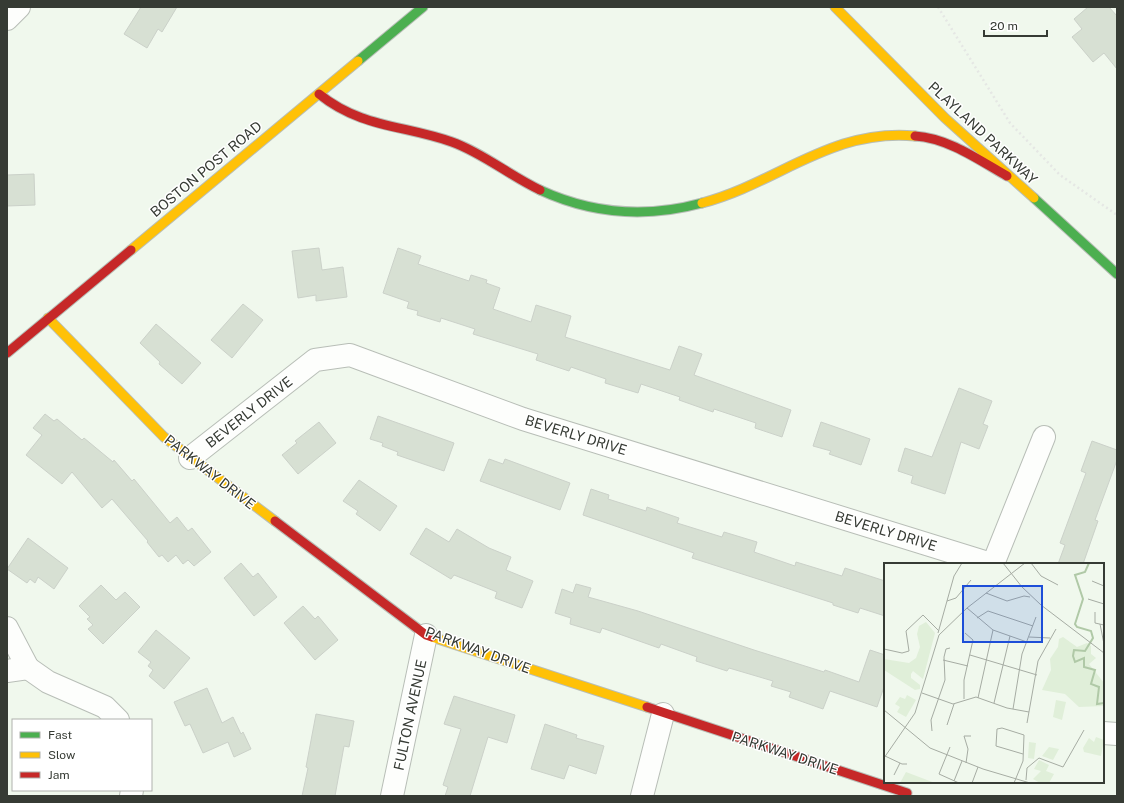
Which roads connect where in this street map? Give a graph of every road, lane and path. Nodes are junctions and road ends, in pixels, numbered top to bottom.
1 (19, 7) edge
2 (424, 7) edge
3 (835, 7) edge
4 (938, 7) edge
5 (7, 19) edge
6 (319, 94) junction
7 (1008, 176) junction
8 (1117, 215) edge
9 (1117, 274) edge
10 (48, 318) junction
11 (7, 353) edge
12 (1044, 437) dead end
13 (190, 458) junction
14 (989, 563) edge
15 (992, 563) edge
16 (7, 628) edge
17 (426, 634) junction
18 (28, 668) junction
19 (7, 671) edge
20 (663, 714) junction
21 (117, 719) edge
22 (1104, 733) edge
23 (1117, 734) edge
24 (884, 783) edge
25 (885, 783) edge
26 (908, 790) edge
27 (392, 796) edge
28 (642, 796) edge

1 - 5 street
2 - 6 main road, BOSTON POST ROAD
3 - 7 main road, PLAYLAND PARKWAY
4 - 8 path
6 - 7 main road
6 - 10 main road, BOSTON POST ROAD
7 - 9 main road, PLAYLAND PARKWAY
10 - 11 main road, BOSTON POST ROAD
10 - 13 main road, PARKWAY DRIVE
12 - 15 street
13 - 14 street, BEVERLY DRIVE
13 - 17 main road, PARKWAY DRIVE
16 - 18 street
17 - 20 main road, PARKWAY DRIVE
17 - 27 street, FULTON AVENUE
18 - 19 street
18 - 21 street
20 - 24 main road, PARKWAY DRIVE
20 - 28 street
22 - 23 street
25 - 26 main road, PARKWAY DRIVE

